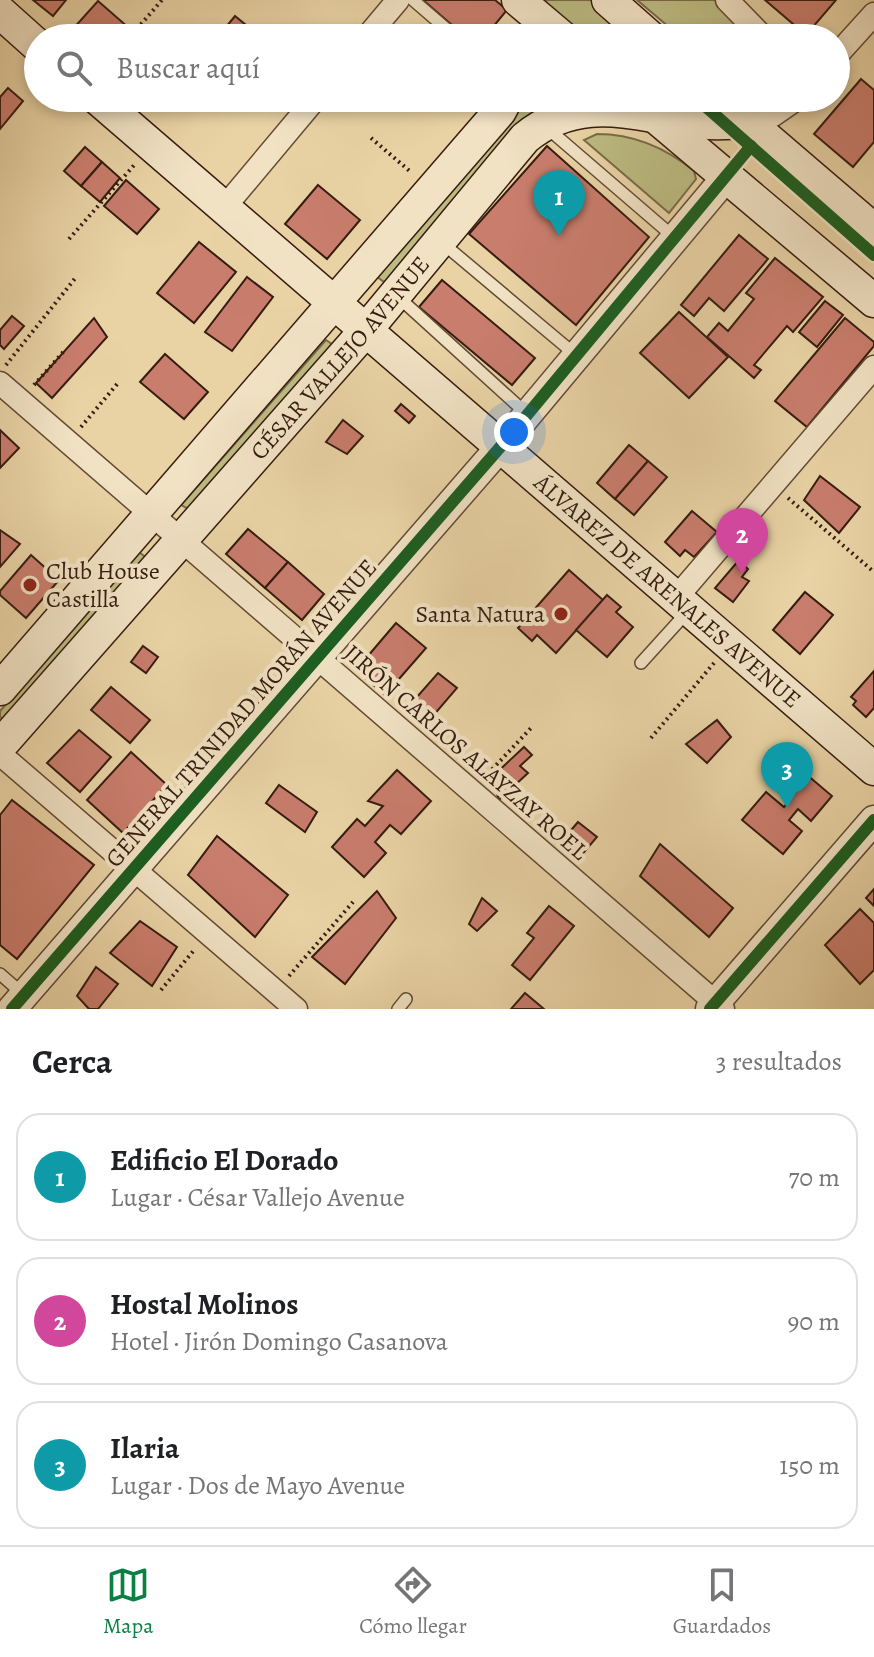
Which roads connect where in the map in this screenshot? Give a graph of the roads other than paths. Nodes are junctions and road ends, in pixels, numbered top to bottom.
1 (398, 0) edge
2 (413, 0) edge
3 (512, 0) edge
4 (518, 0) edge
5 (608, 0) edge
6 (727, 0) edge
7 (0, 12) edge
8 (874, 14) edge
9 (378, 24) edge
10 (441, 24) edge
11 (518, 24) edge
12 (546, 24) edge
13 (635, 24) edge
14 (750, 24) edge
15 (24, 33) edge
16 (850, 41) edge
17 (113, 112) edge
18 (304, 112) edge
19 (496, 112) edge
20 (574, 112) edge
21 (650, 112) edge
22 (661, 112) edge
23 (736, 112) edge
24 (778, 112) edge
25 (786, 112) edge
26 (746, 121) junction
27 (543, 124) junction
28 (781, 151) junction
29 (727, 176) junction
30 (223, 209) junction
31 (874, 230) edge
32 (675, 238) junction
33 (440, 241) junction
34 (395, 295) junction
35 (874, 301) edge
36 (334, 304) junction
37 (366, 330) junction
38 (577, 356) junction
39 (874, 367) edge
40 (0, 383) edge
41 (527, 414) junction
42 (502, 445) junction
43 (152, 515) junction
44 (180, 539) junction
45 (683, 604) junction
46 (317, 658) junction
47 (641, 663) dead end
48 (0, 689) edge
49 (0, 746) edge
50 (0, 754) edge
51 (874, 769) edge
52 (874, 820) edge
53 (134, 869) junction
54 (0, 974) edge
55 (18, 1002) edge
56 (716, 1007) edge
57 (296, 1009) edge

1 - 9 street
2 - 10 lane
3 - 11 main road
4 - 12 main road
5 - 13 main road
6 - 14 street
7 - 15 main road
8 - 16 street
17 - 30 main road, ÁLVAREZ DE ARENALES AVENUE
18 - 30 street
19 - 36 main road, CÉSAR VALLEJO AVENUE
20 - 27 main road, CÉSAR VALLEJO AVENUE
21 - 29 main road
22 - 26 main road, CÉSAR VALLEJO AVENUE
23 - 26 main road
24 - 26 street
25 - 28 street
26 - 28 main road
27 - 32 lane
27 - 33 main road, CÉSAR VALLEJO AVENUE
28 - 31 main road
29 - 32 street, GENERAL TRINIDAD MORÁN AVENUE
29 - 35 main road
30 - 36 main road, ÁLVAREZ DE ARENALES AVENUE
32 - 38 street, GENERAL TRINIDAD MORÁN AVENUE
33 - 34 main road, CÉSAR VALLEJO AVENUE
33 - 38 lane
34 - 37 main road, CÉSAR VALLEJO AVENUE
34 - 41 lane
36 - 37 main road, ÁLVAREZ DE ARENALES AVENUE
36 - 43 main road, CÉSAR VALLEJO AVENUE
37 - 42 main road, ÁLVAREZ DE ARENALES AVENUE
37 - 44 main road, CÉSAR VALLEJO AVENUE
38 - 41 street, GENERAL TRINIDAD MORÁN AVENUE
39 - 45 street
40 - 43 street, JIRÓN CARLOS ALAYZAY ROEL
41 - 42 street, GENERAL TRINIDAD MORÁN AVENUE
42 - 45 main road, ÁLVAREZ DE ARENALES AVENUE
42 - 46 street, GENERAL TRINIDAD MORÁN AVENUE
43 - 44 street, JIRÓN CARLOS ALAYZAY ROEL
43 - 48 main road, CÉSAR VALLEJO AVENUE
44 - 46 street, JIRÓN CARLOS ALAYZAY ROEL
44 - 49 main road, CÉSAR VALLEJO AVENUE
45 - 47 lane
45 - 51 main road, ÁLVAREZ DE ARENALES AVENUE
46 - 53 street, GENERAL TRINIDAD MORÁN AVENUE
46 - 56 street, JIRÓN CARLOS ALAYZAY ROEL
50 - 53 street
52 - 56 street
53 - 55 street, GENERAL TRINIDAD MORÁN AVENUE
53 - 57 street
54 - 55 lane

